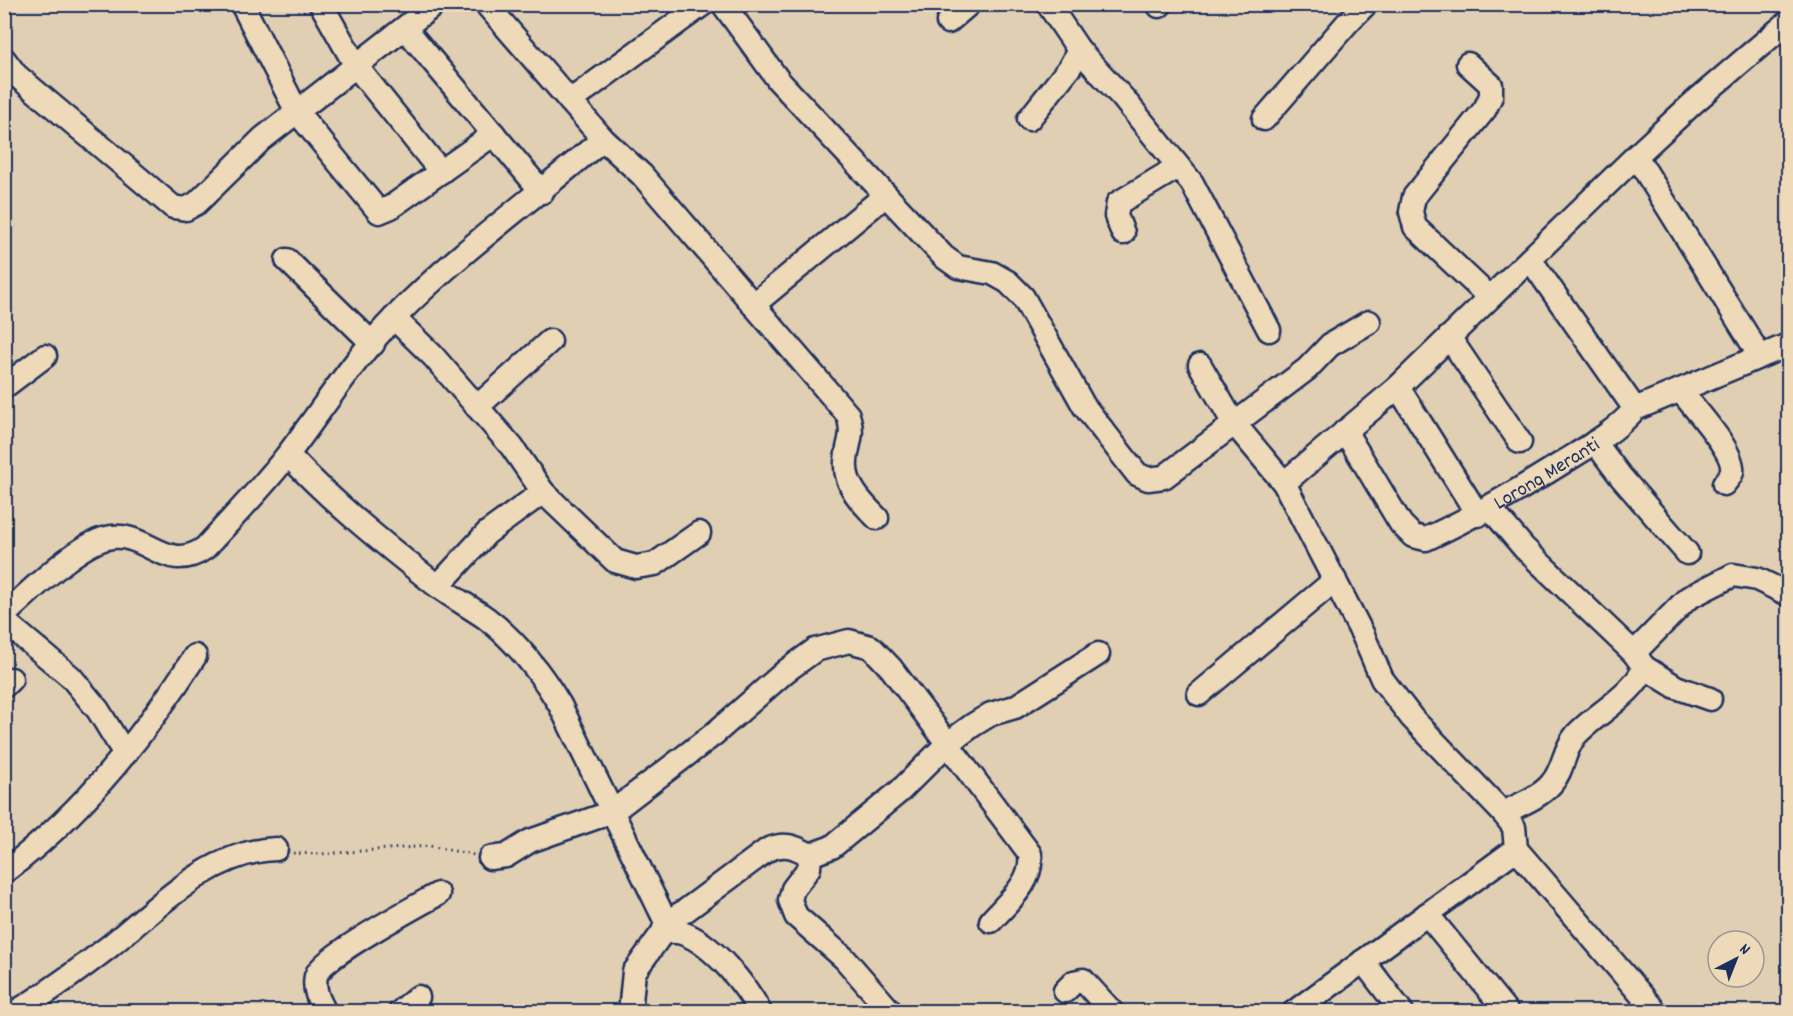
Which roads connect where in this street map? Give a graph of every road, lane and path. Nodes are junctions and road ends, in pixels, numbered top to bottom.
1 (242, 4) edge
2 (321, 4) edge
3 (435, 4) edge
4 (486, 4) edge
5 (703, 4) edge
6 (723, 4) edge
7 (969, 4) edge
8 (1048, 4) edge
9 (1366, 4) edge
10 (948, 22) dead end
11 (1788, 22) edge
12 (405, 28) junction
13 (1078, 50) junction
14 (4, 59) edge
15 (1468, 64) dead end
16 (356, 66) junction
17 (570, 101) junction
18 (297, 112) junction
19 (1029, 119) dead end
20 (1264, 119) dead end
21 (494, 134) junction
22 (603, 139) junction
23 (1636, 156) junction
24 (1178, 167) junction
25 (441, 172) junction
26 (542, 192) junction
27 (886, 195) junction
28 (1123, 233) dead end
29 (1530, 259) junction
30 (287, 260) dead end
31 (1489, 297) junction
32 (753, 305) junction
33 (394, 318) junction
34 (1369, 322) dead end
35 (1269, 330) dead end
36 (1449, 337) junction
37 (550, 340) dead end
38 (373, 344) junction
39 (1788, 345) edge
40 (45, 356) dead end
41 (1760, 356) junction
42 (1200, 365) dead end
43 (4, 387) edge
44 (1398, 387) junction
45 (1680, 390) junction
46 (477, 407) junction
47 (1635, 409) junction
48 (1233, 422) junction
49 (1345, 431) junction
50 (1520, 442) dead end
51 (1595, 442) junction
52 (288, 455) junction
53 (1284, 483) junction
54 (1724, 484) dead end
55 (543, 492) junction
56 (1484, 511) junction
57 (877, 518) dead end
58 (699, 533) dead end
59 (1687, 553) dead end
60 (1335, 580) junction
61 (438, 586) junction
62 (1788, 594) edge
63 (4, 615) edge
64 (4, 621) edge
65 (1098, 654) dead end
66 (195, 656) dead end
67 (1639, 660) junction
68 (1199, 694) dead end
69 (1710, 699) dead end
70 (947, 744) junction
71 (125, 754) junction
72 (612, 812) junction
73 (1503, 813) junction
74 (276, 849) joint
75 (1516, 849) junction
76 (810, 855) junction
77 (490, 858) joint
78 (4, 872) edge
79 (438, 894) dead end
80 (1427, 914) junction
81 (991, 921) dead end
82 (664, 927) junction
83 (1363, 961) junction
84 (1065, 991) dead end
85 (418, 997) dead end
86 (16, 1011) edge
87 (325, 1011) edge
88 (400, 1011) edge
89 (630, 1011) edge
90 (760, 1011) edge
91 (891, 1011) edge
92 (1112, 1011) edge
93 (1294, 1011) edge
94 (1402, 1011) edge
95 (1507, 1011) edge
96 (1656, 1011) edge

1 - 18 street
2 - 16 street
3 - 12 street
4 - 17 street
5 - 17 street
6 - 27 street
7 - 10 street
8 - 13 street
9 - 20 street
11 - 23 street
12 - 16 street
12 - 21 street
13 - 19 street
13 - 24 street
14 - 18 street
15 - 31 street
16 - 18 street
16 - 25 street
17 - 22 street
18 - 25 street
21 - 25 street
21 - 26 street
22 - 26 street
22 - 32 street
23 - 29 street
23 - 41 street
24 - 28 street
24 - 35 street
26 - 33 street
27 - 32 street
27 - 48 street
29 - 31 street
29 - 47 street
30 - 38 street
31 - 36 street
32 - 57 street
33 - 38 street
33 - 46 street
34 - 48 street
36 - 44 street
36 - 50 street
37 - 46 street
38 - 52 street
39 - 41 street, Lorong Meranti
40 - 43 street
41 - 45 street, Lorong Meranti
42 - 48 street
44 - 49 street
44 - 56 street
45 - 47 street, Lorong Meranti
45 - 54 street
46 - 55 street
47 - 51 street, Lorong Meranti
48 - 53 street
49 - 53 street
49 - 56 street, Lorong Meranti
51 - 56 street, Lorong Meranti
51 - 59 street
52 - 61 street
52 - 63 street
53 - 60 street
55 - 58 street
55 - 61 street
56 - 67 street
60 - 68 street
60 - 73 street
61 - 72 street
62 - 67 street
64 - 71 street
65 - 70 street
66 - 71 street
67 - 69 street
67 - 73 street
70 - 72 street
70 - 76 street
70 - 81 street
71 - 78 street
72 - 77 street
72 - 82 street
73 - 75 street
74 - 77 path
74 - 86 street
75 - 80 street
75 - 96 street
76 - 82 street
76 - 91 street
79 - 87 street
80 - 83 street
80 - 95 street
82 - 89 street
82 - 90 street
83 - 93 street
83 - 94 street
84 - 92 street
85 - 88 street

